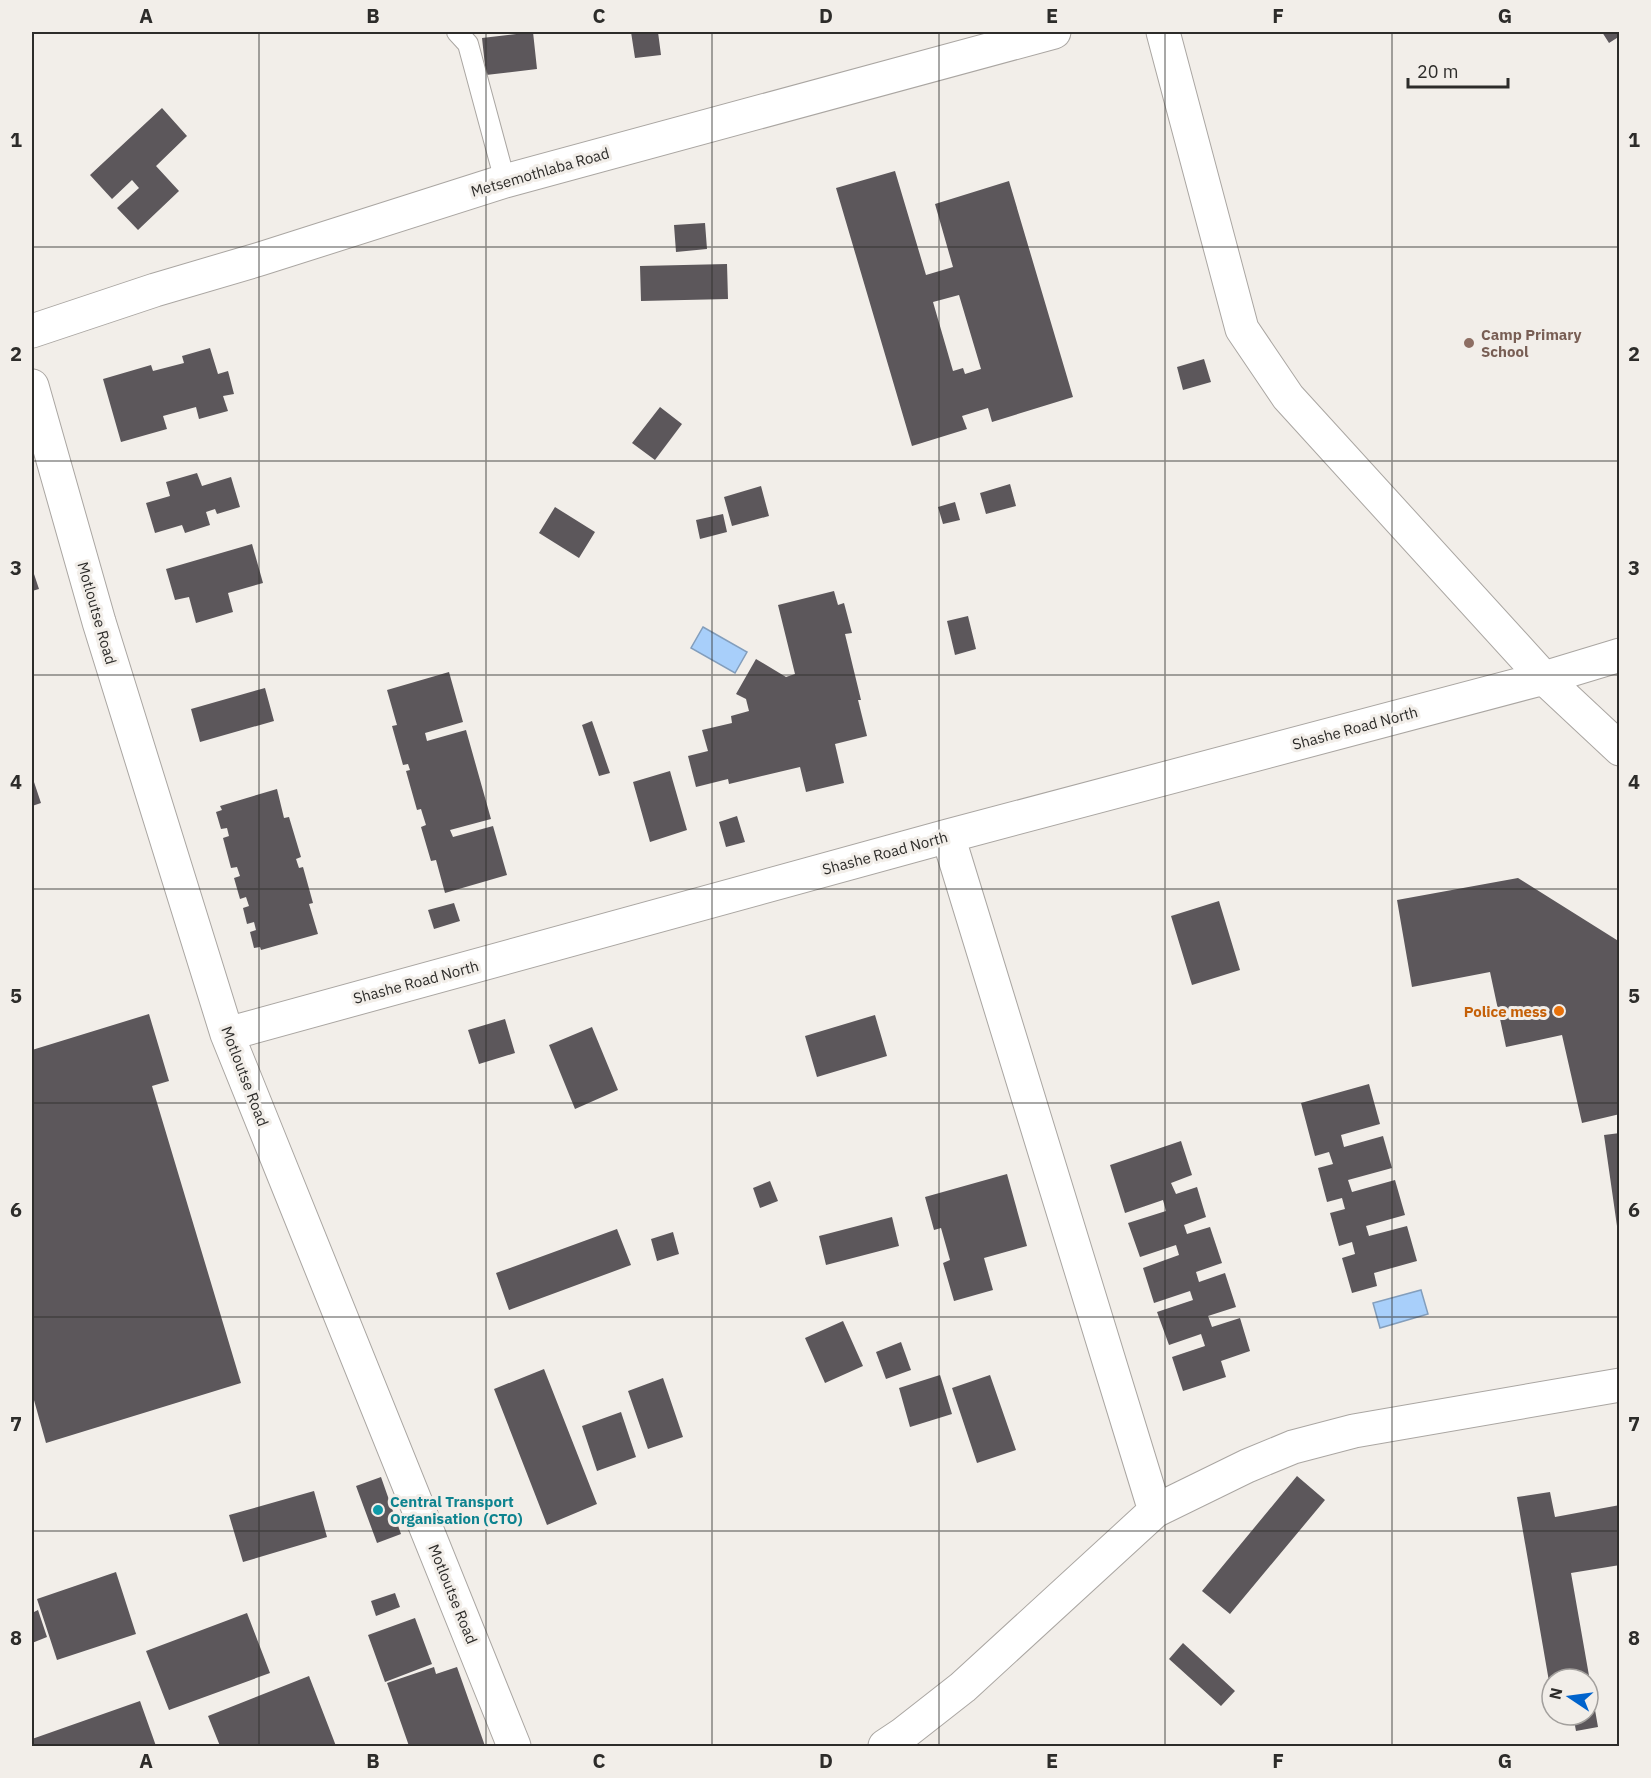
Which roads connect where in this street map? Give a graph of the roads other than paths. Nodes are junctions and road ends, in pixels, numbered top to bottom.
1 (457, 32) edge
2 (1054, 32) edge
3 (1163, 32) edge
4 (505, 181) junction
5 (32, 331) edge
6 (32, 386) edge
7 (1620, 655) edge
8 (1544, 678) junction
9 (1620, 749) edge
10 (948, 836) junction
11 (227, 1034) junction
12 (1620, 1385) edge
13 (1155, 1510) junction
14 (514, 1746) edge
15 (885, 1746) edge

1 - 4 lane
2 - 4 street, Metsemothlaba Road
3 - 8 street
4 - 5 street, Metsemothlaba Road
6 - 11 street, Motloutse Road
7 - 8 street, Shashe Road North
8 - 9 street
8 - 10 street, Shashe Road North
10 - 11 street, Shashe Road North
10 - 13 street
11 - 14 street, Motloutse Road
12 - 13 street
13 - 15 street

